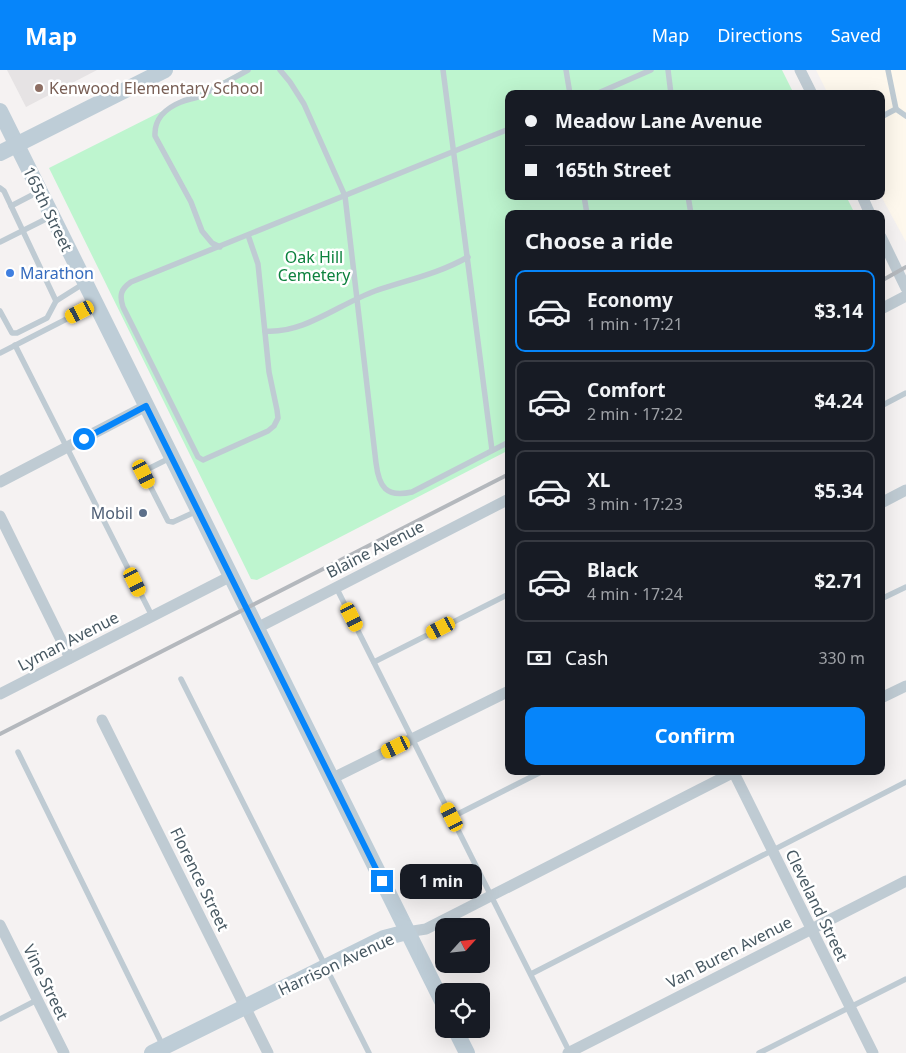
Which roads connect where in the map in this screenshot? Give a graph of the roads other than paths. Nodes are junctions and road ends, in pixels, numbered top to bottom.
1 (165, 70) edge
2 (248, 70) edge
3 (280, 70) edge
4 (443, 70) edge
5 (566, 70) edge
6 (651, 70) edge
7 (668, 70) edge
8 (800, 70) edge
9 (888, 70) edge
10 (569, 90) edge
11 (605, 90) edge
12 (671, 90) edge
13 (810, 90) edge
14 (896, 109) junction
15 (0, 111) edge
16 (885, 114) edge
17 (906, 116) edge
18 (505, 131) edge
19 (17, 145) junction
20 (454, 152) junction
21 (0, 153) edge
22 (0, 188) edge
23 (40, 191) junction
24 (345, 196) junction
25 (11, 206) junction
26 (52, 216) junction
27 (23, 231) junction
28 (248, 235) junction
29 (0, 242) edge
30 (885, 245) edge
31 (220, 247) junction
32 (468, 257) junction
33 (85, 283) junction
34 (906, 288) edge
35 (906, 296) edge
36 (357, 299) junction
37 (56, 301) junction
38 (96, 304) junction
39 (885, 306) edge
40 (0, 311) edge
41 (265, 330) junction
42 (16, 345) junction
43 (0, 353) edge
44 (906, 393) edge
45 (885, 404) edge
46 (146, 406) junction
47 (505, 444) edge
48 (68, 447) junction
49 (492, 450) junction
50 (172, 457) junction
51 (0, 482) edge
52 (906, 490) edge
53 (505, 501) edge
54 (885, 501) edge
55 (198, 510) junction
56 (0, 516) edge
57 (231, 576) junction
58 (336, 587) junction
59 (906, 587) edge
60 (505, 596) edge
61 (885, 597) edge
62 (152, 616) junction
63 (257, 628) junction
64 (70, 658) junction
65 (374, 662) junction
66 (181, 679) dead end
67 (906, 686) edge
68 (505, 693) edge
69 (0, 694) edge
70 (885, 696) edge
71 (102, 720) dead end
72 (413, 739) junction
73 (18, 752) dead end
74 (535, 775) edge
75 (728, 775) edge
76 (735, 775) edge
77 (331, 779) junction
78 (906, 782) edge
79 (452, 817) junction
80 (772, 850) junction
81 (906, 881) edge
82 (491, 896) junction
83 (0, 925) edge
84 (811, 929) junction
85 (407, 932) junction
86 (326, 966) junction
87 (531, 974) junction
88 (906, 979) edge
89 (435, 988) edge
90 (37, 1000) junction
91 (245, 1007) junction
92 (850, 1007) junction
93 (0, 1019) edge
94 (460, 1038) edge
95 (161, 1051) edge
96 (64, 1053) edge
97 (268, 1053) edge
98 (369, 1053) edge
99 (468, 1053) edge
100 (569, 1053) edge
101 (759, 1053) edge
102 (873, 1053) edge

1 - 19 main road
2 - 31 lane
3 - 24 lane
4 - 20 lane
5 - 10 lane
6 - 11 lane
7 - 12 lane
8 - 13 street
9 - 14 lane
14 - 16 lane
14 - 17 lane
15 - 19 main road, 165th Street
18 - 20 lane
19 - 21 main road
19 - 23 main road, 165th Street
20 - 24 lane
20 - 32 lane
22 - 25 lane
23 - 25 lane
23 - 26 main road, 165th Street
24 - 28 lane
24 - 36 lane
25 - 27 lane
26 - 27 lane
26 - 33 main road, 165th Street
27 - 29 lane
27 - 37 lane
28 - 31 lane
28 - 41 lane
30 - 34 street
31 - 41 lane
32 - 36 lane
32 - 49 lane
33 - 37 lane
33 - 38 main road, 165th Street
35 - 39 street
36 - 41 lane
36 - 49 lane
37 - 40 lane
38 - 42 lane
38 - 46 main road, 165th Street
42 - 43 lane
42 - 48 lane
44 - 45 lane
46 - 48 street
46 - 50 main road, 165th Street
47 - 49 lane
48 - 51 street
48 - 62 lane
50 - 55 main road, 165th Street
50 - 55 lane
52 - 54 street
53 - 58 street, Blaine Avenue
55 - 57 main road, 165th Street
56 - 64 street
57 - 62 street, Lyman Avenue
57 - 63 main road, 165th Street
58 - 63 street, Blaine Avenue
58 - 65 lane
59 - 61 lane
60 - 65 lane
62 - 64 street, Lyman Avenue
63 - 77 main road, 165th Street
64 - 69 street, Lyman Avenue
65 - 72 lane
66 - 86 lane
67 - 70 street
68 - 72 street
71 - 91 street, Florence Street
72 - 77 street
72 - 79 lane
73 - 95 lane
74 - 79 lane
75 - 82 street, Harrison Avenue
76 - 80 street, Cleveland Street
77 - 85 main road, 165th Street
78 - 80 lane
79 - 82 lane
80 - 84 street, Cleveland Street
80 - 87 lane
81 - 84 street, Van Buren Avenue
82 - 85 street, Harrison Avenue
82 - 87 lane
83 - 90 street, Vine Street
84 - 92 street, Cleveland Street
84 - 100 street, Van Buren Avenue
85 - 86 main road, Harrison Avenue
85 - 89 main road, 165th Street
86 - 91 main road, Harrison Avenue
86 - 98 lane
87 - 100 lane
88 - 92 lane
90 - 93 lane
90 - 96 street, Vine Street
91 - 95 main road, Harrison Avenue
91 - 97 street, Florence Street
92 - 101 lane
92 - 102 street, Cleveland Street
94 - 99 main road

